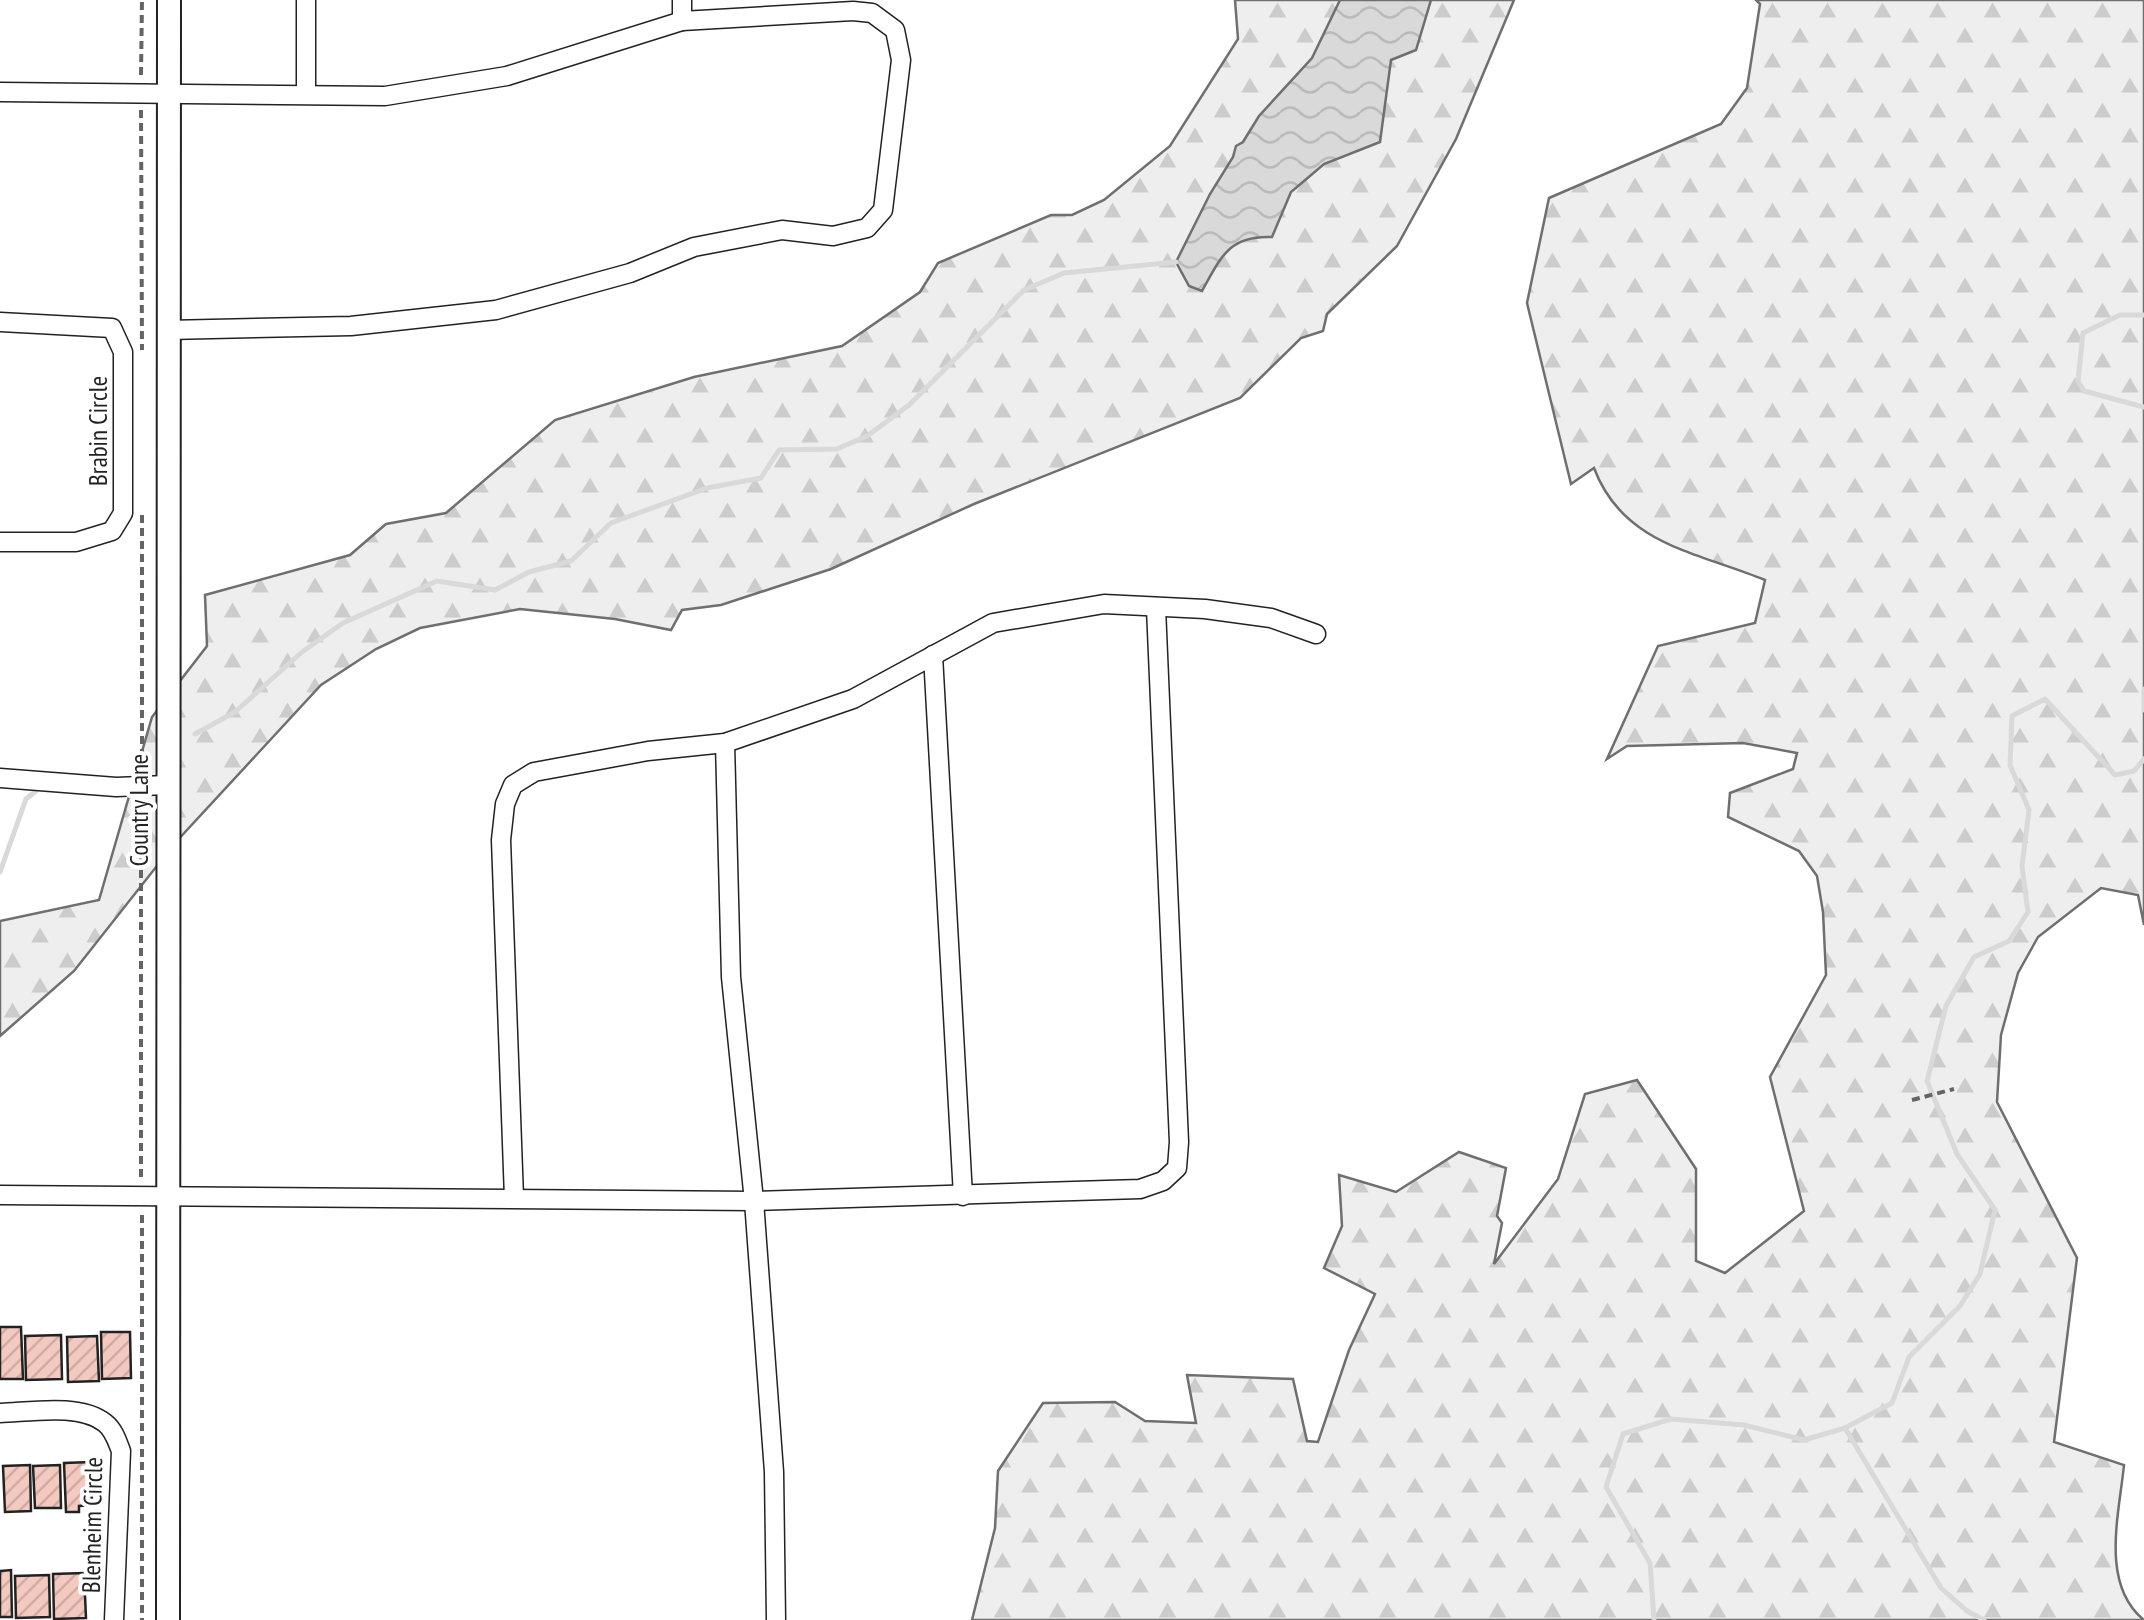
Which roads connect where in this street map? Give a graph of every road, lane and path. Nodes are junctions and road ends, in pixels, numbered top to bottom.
1 (142, 0) edge
2 (169, 0) edge
3 (306, 0) edge
4 (682, 0) edge
5 (682, 20) junction
6 (141, 74) dead end
7 (0, 92) edge
8 (168, 94) junction
9 (306, 94) junction
10 (0, 322) edge
11 (167, 330) junction
12 (0, 542) edge
13 (1156, 608) junction
14 (1316, 634) dead end
15 (933, 655) junction
16 (725, 743) junction
17 (0, 778) edge
18 (167, 786) junction
19 (141, 808) dead end
20 (1954, 1088) dead end
21 (1912, 1100) dead end
22 (142, 1173) dead end
23 (168, 1194) junction
24 (0, 1195) edge
25 (963, 1196) junction
26 (514, 1198) junction
27 (754, 1201) junction
28 (142, 1211) dead end
29 (0, 1413) edge
30 (114, 1620) edge
31 (142, 1620) edge
32 (168, 1620) edge
33 (776, 1620) edge

1 - 6 path
2 - 8 street, Country Lane
3 - 9 street
4 - 5 street
5 - 9 street
5 - 11 street
7 - 8 street
8 - 9 street
8 - 11 street, Country Lane
10 - 12 street, Brabin Circle
11 - 18 street, Country Lane
13 - 14 street
13 - 15 street
13 - 25 street
15 - 16 street
15 - 25 street
16 - 26 street
16 - 27 street
17 - 18 street
18 - 23 street, Country Lane
19 - 22 path
20 - 21 path
23 - 24 street
23 - 26 street
23 - 32 street, Country Lane
25 - 27 street
26 - 27 street
27 - 33 street
28 - 31 path
29 - 30 street, Blenheim Circle

